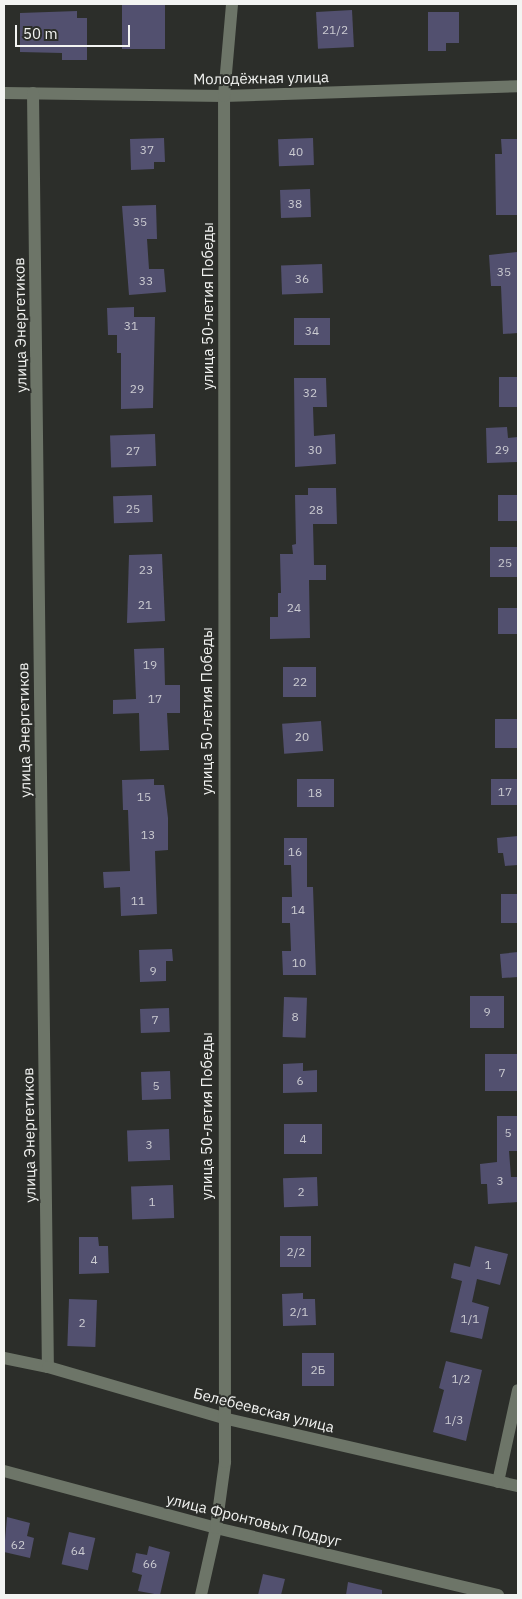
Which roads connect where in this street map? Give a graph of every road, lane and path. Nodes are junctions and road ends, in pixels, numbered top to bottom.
1 (232, 4) edge
2 (518, 86) edge
3 (4, 93) edge
4 (33, 93) junction
5 (224, 96) junction
6 (4, 1358) edge
7 (48, 1367) junction
8 (518, 1390) edge
9 (223, 1418) junction
10 (4, 1471) edge
11 (498, 1482) junction
12 (518, 1486) edge
13 (216, 1528) junction
14 (201, 1595) edge
15 (498, 1595) edge

1 - 5 street, улица 50-летия Победы
2 - 5 street, Молодёжная улица
3 - 4 street, Молодёжная улица
4 - 5 street, Молодёжная улица
4 - 7 street, улица Энергетиков
5 - 9 street, улица 50-летия Победы
6 - 7 street, Белебеевская улица
7 - 9 street, Белебеевская улица
8 - 11 street
9 - 11 street, Белебеевская улица
9 - 13 street, улица 50-летия Победы
10 - 13 street, улица Фронтовых Подруг
11 - 12 street, Белебеевская улица
13 - 14 street, улица 50-летия Победы
13 - 15 street, улица Фронтовых Подруг

